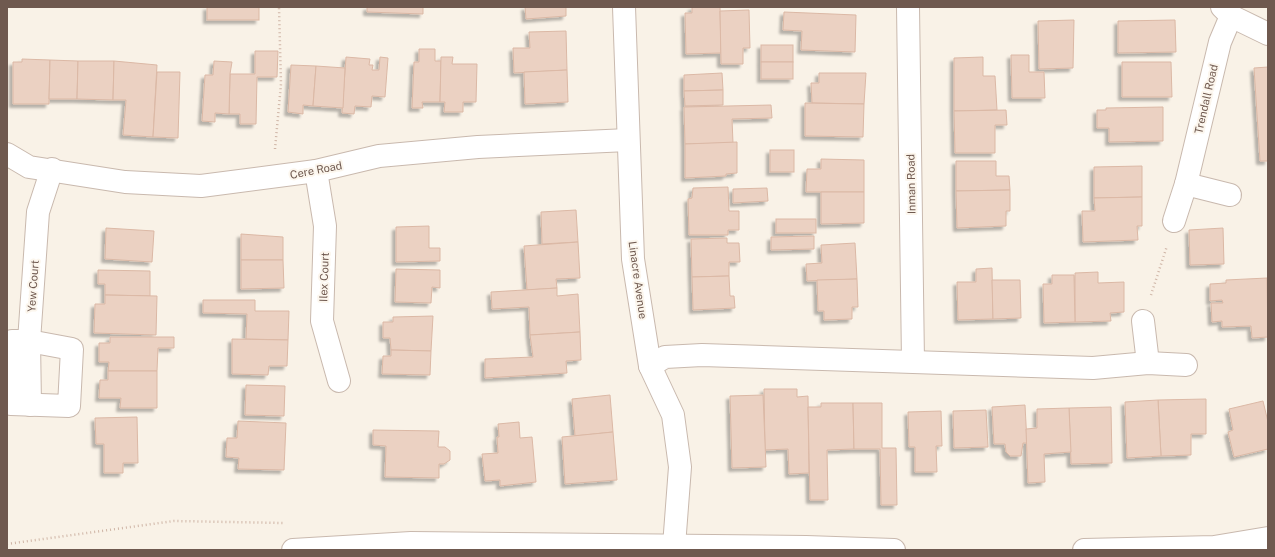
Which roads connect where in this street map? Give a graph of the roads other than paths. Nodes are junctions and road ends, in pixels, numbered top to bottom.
1 (624, 7) edge
2 (908, 7) edge
3 (1226, 12) edge
4 (1268, 34) edge
5 (628, 140) junction
6 (7, 154) edge
7 (52, 169) junction
8 (316, 171) junction
9 (1186, 184) junction
10 (1230, 195) dead end
11 (1174, 221) road end
12 (1143, 321) road end
13 (29, 341) junction
14 (913, 361) junction
15 (1148, 363) junction
16 (1186, 365) dead end
17 (650, 366) junction
18 (339, 382) dead end
19 (1268, 538) edge
20 (674, 546) junction
21 (293, 550) edge
22 (894, 550) edge
23 (1084, 550) edge

1 - 5 street, Linacre Avenue
2 - 14 street, Inman Road
3 - 4 street, Trendall Road
3 - 9 street, Trendall Road
5 - 8 street, Cere Road
5 - 17 street, Linacre Avenue
6 - 7 street, Cere Road
7 - 8 street, Cere Road
7 - 13 street, Yew Court
8 - 18 street, Ilex Court
9 - 10 street
9 - 11 street, Trendall Road
12 - 15 street
13 - 13 street, Yew Court
14 - 15 street
14 - 17 street
15 - 16 street
17 - 20 street, Linacre Avenue
19 - 23 street
20 - 21 street
20 - 22 street

